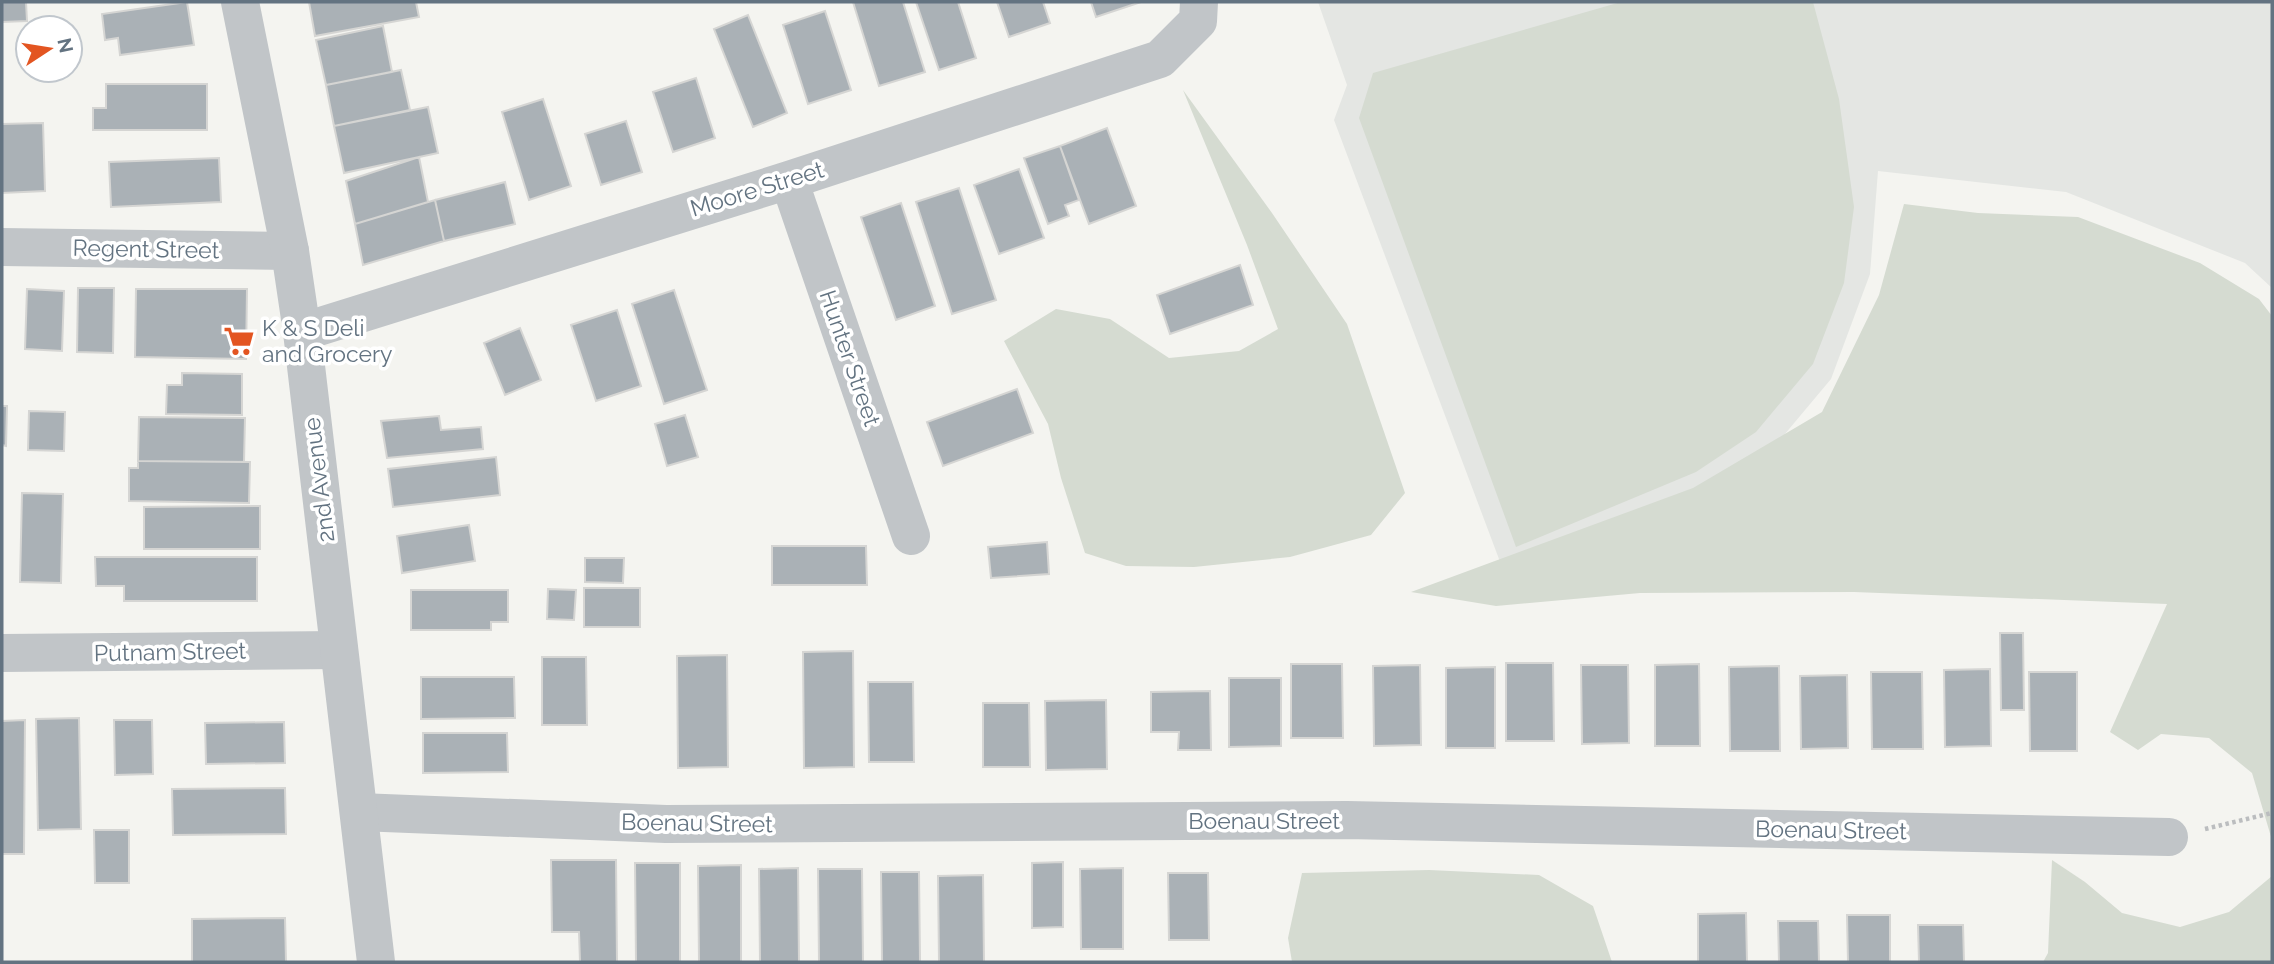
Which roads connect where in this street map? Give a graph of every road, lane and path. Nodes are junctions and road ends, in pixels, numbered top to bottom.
1 (240, 2) edge
2 (1198, 11) edge
3 (789, 180) junction
4 (2, 247) edge
5 (290, 251) junction
6 (302, 332) junction
7 (911, 536) dead end
8 (339, 650) junction
9 (2, 653) edge
10 (359, 812) junction
11 (2272, 813) edge
12 (2169, 837) joint
13 (376, 962) edge

1 - 5 street, 2nd Avenue
2 - 3 street, Moore Street
3 - 6 street, Moore Street
3 - 7 street, Hunter Street
4 - 5 street, Regent Street
5 - 6 street, 2nd Avenue
6 - 8 street, 2nd Avenue
8 - 9 street, Putnam Street
8 - 10 street, 2nd Avenue
10 - 12 street, Boenau Street
10 - 13 street, 2nd Avenue
11 - 12 path

